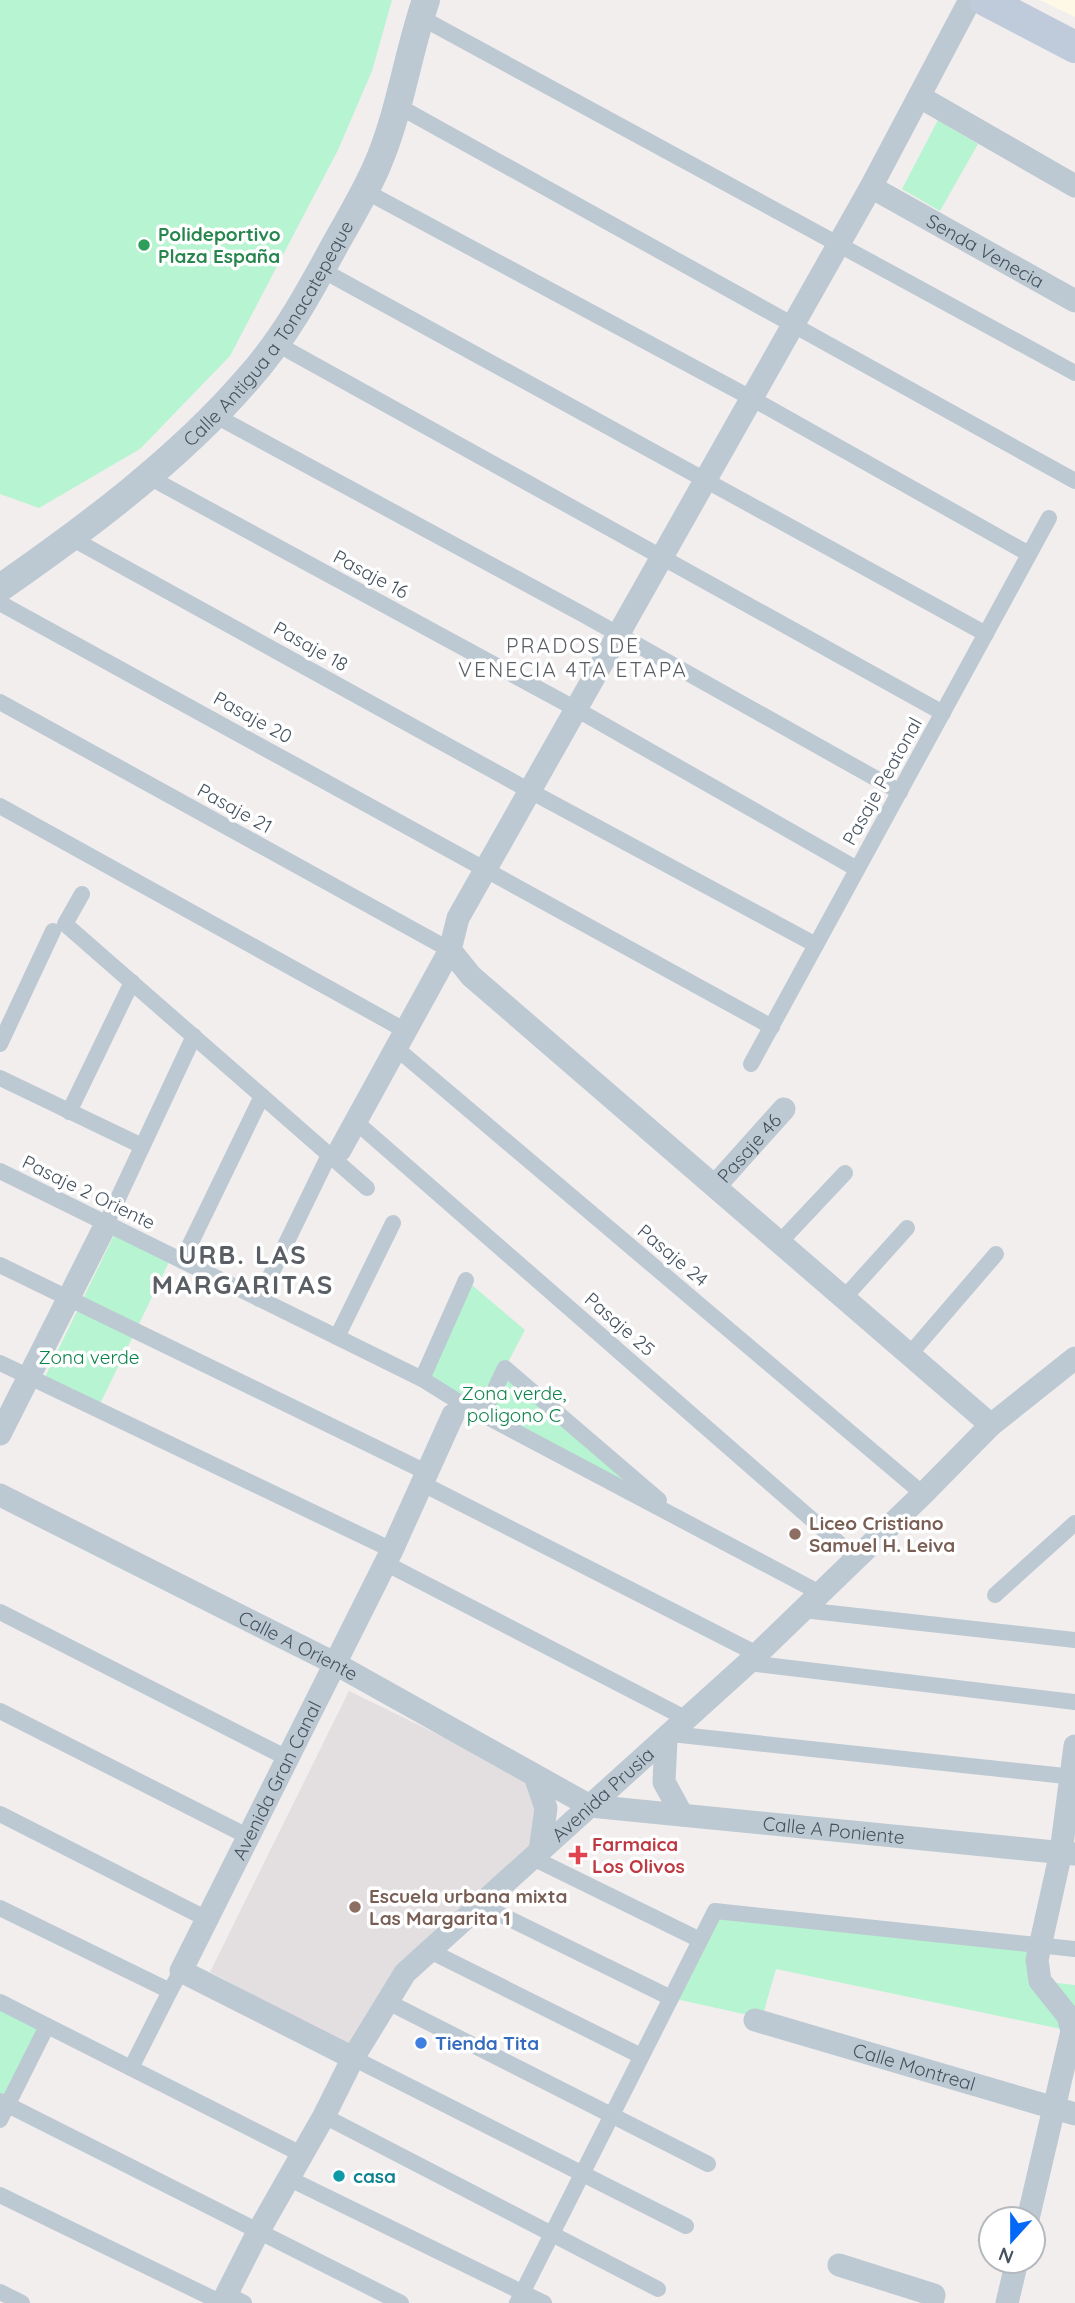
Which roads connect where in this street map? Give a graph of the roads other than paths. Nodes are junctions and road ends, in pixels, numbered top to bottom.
1 (984, 2) edge
2 (423, 9) edge
3 (1075, 24) edge
4 (1075, 47) edge
5 (920, 97) junction
6 (398, 106) junction
7 (1075, 186) edge
8 (871, 187) junction
9 (365, 191) junction
10 (838, 245) junction
11 (322, 270) junction
12 (1075, 300) edge
13 (793, 324) junction
14 (277, 344) junction
15 (1075, 373) edge
16 (751, 398) junction
17 (214, 415) junction
18 (147, 476) junction
19 (705, 480) junction
20 (1075, 481) edge
21 (1049, 518) dead end
22 (71, 538) junction
23 (1029, 554) junction
24 (662, 556) junction
25 (0, 588) edge
26 (0, 603) edge
27 (986, 634) junction
28 (618, 635) junction
29 (0, 702) edge
30 (576, 709) junction
31 (943, 713) junction
32 (530, 791) junction
33 (900, 792) junction
34 (0, 806) edge
35 (486, 868) junction
36 (858, 869) junction
37 (82, 894) dead end
38 (53, 931) dead end
39 (816, 945) junction
40 (450, 950) junction
41 (132, 982) junction
42 (772, 1027) junction
43 (194, 1036) junction
44 (401, 1040) junction
45 (0, 1044) edge
46 (751, 1064) dead end
47 (0, 1078) edge
48 (262, 1096) junction
49 (784, 1109) dead end
50 (69, 1112) junction
51 (356, 1122) junction
52 (142, 1146) junction
53 (335, 1153) junction
54 (0, 1171) edge
55 (845, 1173) dead end
56 (715, 1186) junction
57 (367, 1188) dead end
58 (393, 1223) dead end
59 (106, 1224) junction
60 (907, 1228) dead end
61 (780, 1242) junction
62 (996, 1254) dead end
63 (182, 1261) junction
64 (0, 1265) edge
65 (466, 1280) dead end
66 (68, 1298) junction
67 (844, 1298) junction
68 (259, 1299) junction
69 (337, 1338) junction
70 (909, 1354) junction
71 (1075, 1358) edge
72 (0, 1363) edge
73 (29, 1377) junction
74 (422, 1379) junction
75 (456, 1408) junction
76 (483, 1414) junction
77 (991, 1425) junction
78 (0, 1434) edge
79 (426, 1478) junction
80 (923, 1494) junction
81 (0, 1495) edge
82 (683, 1520) junction
83 (1075, 1523) edge
84 (388, 1556) junction
85 (856, 1558) junction
86 (820, 1593) junction
87 (995, 1595) dead end
88 (803, 1610) junction
89 (0, 1612) edge
90 (1075, 1640) edge
91 (752, 1658) junction
92 (334, 1663) junction
93 (1075, 1702) edge
94 (0, 1711) edge
95 (675, 1731) junction
96 (1075, 1746) edge
97 (289, 1759) junction
98 (535, 1776) junction
99 (1073, 1777) edge
100 (590, 1806) junction
101 (0, 1814) edge
102 (682, 1815) junction
103 (249, 1837) junction
104 (1068, 1853) edge
105 (537, 1854) junction
106 (481, 1905) junction
107 (0, 1908) edge
108 (207, 1919) junction
109 (700, 1940) junction
110 (1041, 1945) junction
111 (1075, 1948) edge
112 (430, 1951) junction
113 (181, 1970) junction
114 (170, 1991) junction
115 (671, 1998) junction
116 (387, 2002) junction
117 (0, 2003) edge
118 (755, 2020) dead end
119 (47, 2026) junction
120 (641, 2056) junction
121 (353, 2058) junction
122 (131, 2068) junction
123 (3, 2108) edge
124 (1065, 2111) edge
125 (612, 2115) junction
126 (324, 2116) junction
127 (303, 2155) junction
128 (708, 2164) dead end
129 (582, 2174) junction
130 (290, 2179) junction
131 (0, 2195) edge
132 (1033, 2205) edge
133 (686, 2226) dead end
134 (258, 2232) junction
135 (552, 2234) junction
136 (839, 2265) dead end
137 (1014, 2275) edge
138 (658, 2289) dead end
139 (0, 2292) edge
140 (520, 2298) edge
141 (229, 2301) edge
142 (22, 2303) edge
143 (401, 2303) edge
144 (544, 2303) edge
145 (932, 2303) edge
146 (1007, 2303) edge

1 - 3 main road
1 - 4 main road
1 - 5 street
2 - 6 street, Calle Antigua a Tonacatepeque
2 - 10 street
5 - 7 street
5 - 8 street
6 - 9 street, Calle Antigua a Tonacatepeque
6 - 13 street
8 - 10 street
8 - 12 street, Senda Venecia
9 - 11 street, Calle Antigua a Tonacatepeque
9 - 16 street
10 - 13 street
10 - 15 street
11 - 14 street, Calle Antigua a Tonacatepeque
11 - 19 street
13 - 16 street
13 - 20 street
14 - 17 street, Calle Antigua a Tonacatepeque
14 - 24 street
16 - 19 street
16 - 23 street
17 - 18 street, Calle Antigua a Tonacatepeque
17 - 28 street
18 - 22 street, Calle Antigua a Tonacatepeque
18 - 30 street, Pasaje 16
19 - 24 street
19 - 27 street
21 - 23 street, Pasaje Peatonal
22 - 25 street, Calle Antigua a Tonacatepeque
22 - 32 street, Pasaje 18
23 - 27 street, Pasaje Peatonal
24 - 28 street
24 - 31 street
26 - 35 street, Pasaje 20
27 - 31 street, Pasaje Peatonal
28 - 30 street
28 - 33 street
29 - 40 street, Pasaje 21
30 - 32 street
30 - 36 street, Pasaje 16
31 - 33 street, Pasaje Peatonal
32 - 35 street
32 - 39 street, Pasaje 18
33 - 36 street, Pasaje Peatonal
34 - 44 street, Pasaje 24
35 - 40 street
35 - 42 street, Pasaje 20
36 - 39 street, Pasaje Peatonal
37 - 41 street
38 - 45 street
39 - 42 street, Pasaje Peatonal
40 - 44 street
40 - 56 street
41 - 43 street
41 - 50 street
42 - 46 street, Pasaje Peatonal
43 - 48 street
43 - 52 street
44 - 51 street
44 - 80 street, Pasaje 24
47 - 50 street
48 - 53 street
48 - 63 street
49 - 56 street, Pasaje 46
50 - 52 street
51 - 53 street
51 - 85 street, Pasaje 25
52 - 59 street
53 - 57 street
53 - 68 street
54 - 59 street, Pasaje 2 Oriente
55 - 61 street
56 - 61 street
58 - 69 street
59 - 63 street, Pasaje 2 Oriente
59 - 66 street
60 - 67 street
61 - 67 street
62 - 70 street
63 - 68 street, Pasaje 2 Oriente
64 - 66 street
65 - 74 street
66 - 73 street
66 - 79 street
67 - 70 street
68 - 69 street, Pasaje 2 Oriente
69 - 74 street, Pasaje 2 Oriente
70 - 77 street
71 - 77 street, Avenida Prusia
72 - 73 street
73 - 78 street
73 - 84 street
74 - 75 street, Pasaje 2 Oriente
75 - 76 street, Pasaje 2 Oriente
75 - 79 street, Avenida Gran Canal
76 - 82 street, Pasaje 2 Oriente
76 - 82 street
77 - 80 street, Avenida Prusia
79 - 84 street, Avenida Gran Canal
79 - 91 street
80 - 85 street, Avenida Prusia
81 - 92 street, Calle A Oriente
82 - 86 street, Pasaje 2 Oriente
83 - 87 street
84 - 92 street, Avenida Gran Canal
84 - 95 street
85 - 86 street, Avenida Prusia
86 - 88 street, Avenida Prusia
88 - 90 street
88 - 91 street, Avenida Prusia
89 - 97 street
91 - 93 street
91 - 95 street, Avenida Prusia
92 - 97 street, Avenida Gran Canal
92 - 98 street, Calle A Oriente
94 - 103 street
95 - 99 street
95 - 100 street, Avenida Prusia
95 - 102 street
96 - 99 street
97 - 103 street, Avenida Gran Canal
98 - 100 street, Calle A Oriente
98 - 105 street
99 - 104 street
100 - 102 street, Calle A Poniente
100 - 105 street, Avenida Prusia
101 - 108 street
102 - 104 street, Calle A Poniente
103 - 108 street, Avenida Gran Canal
104 - 110 street
105 - 106 street, Avenida Prusia
105 - 109 street
106 - 112 street, Avenida Prusia
106 - 115 street
107 - 114 street
108 - 113 street, Avenida Gran Canal
109 - 110 street
109 - 115 street
110 - 111 street
110 - 124 street
112 - 116 street, Avenida Prusia
112 - 120 street
113 - 114 street
113 - 121 street
114 - 122 street
115 - 120 street
116 - 121 street, Avenida Prusia
116 - 125 street
117 - 119 street
118 - 124 street, Calle Montreal
119 - 122 street
119 - 123 street
120 - 125 street
121 - 126 street, Avenida Prusia
121 - 129 street
122 - 127 street
123 - 134 street
124 - 132 street
125 - 128 street
125 - 129 street
126 - 127 street, Avenida Prusia
126 - 135 street
127 - 130 street, Avenida Prusia
129 - 133 street
129 - 135 street
130 - 134 street, Avenida Prusia
130 - 140 street
131 - 141 street
134 - 141 street, Avenida Prusia
134 - 143 street
135 - 138 street
135 - 140 street
136 - 145 street
137 - 146 street
139 - 142 street
140 - 144 street

